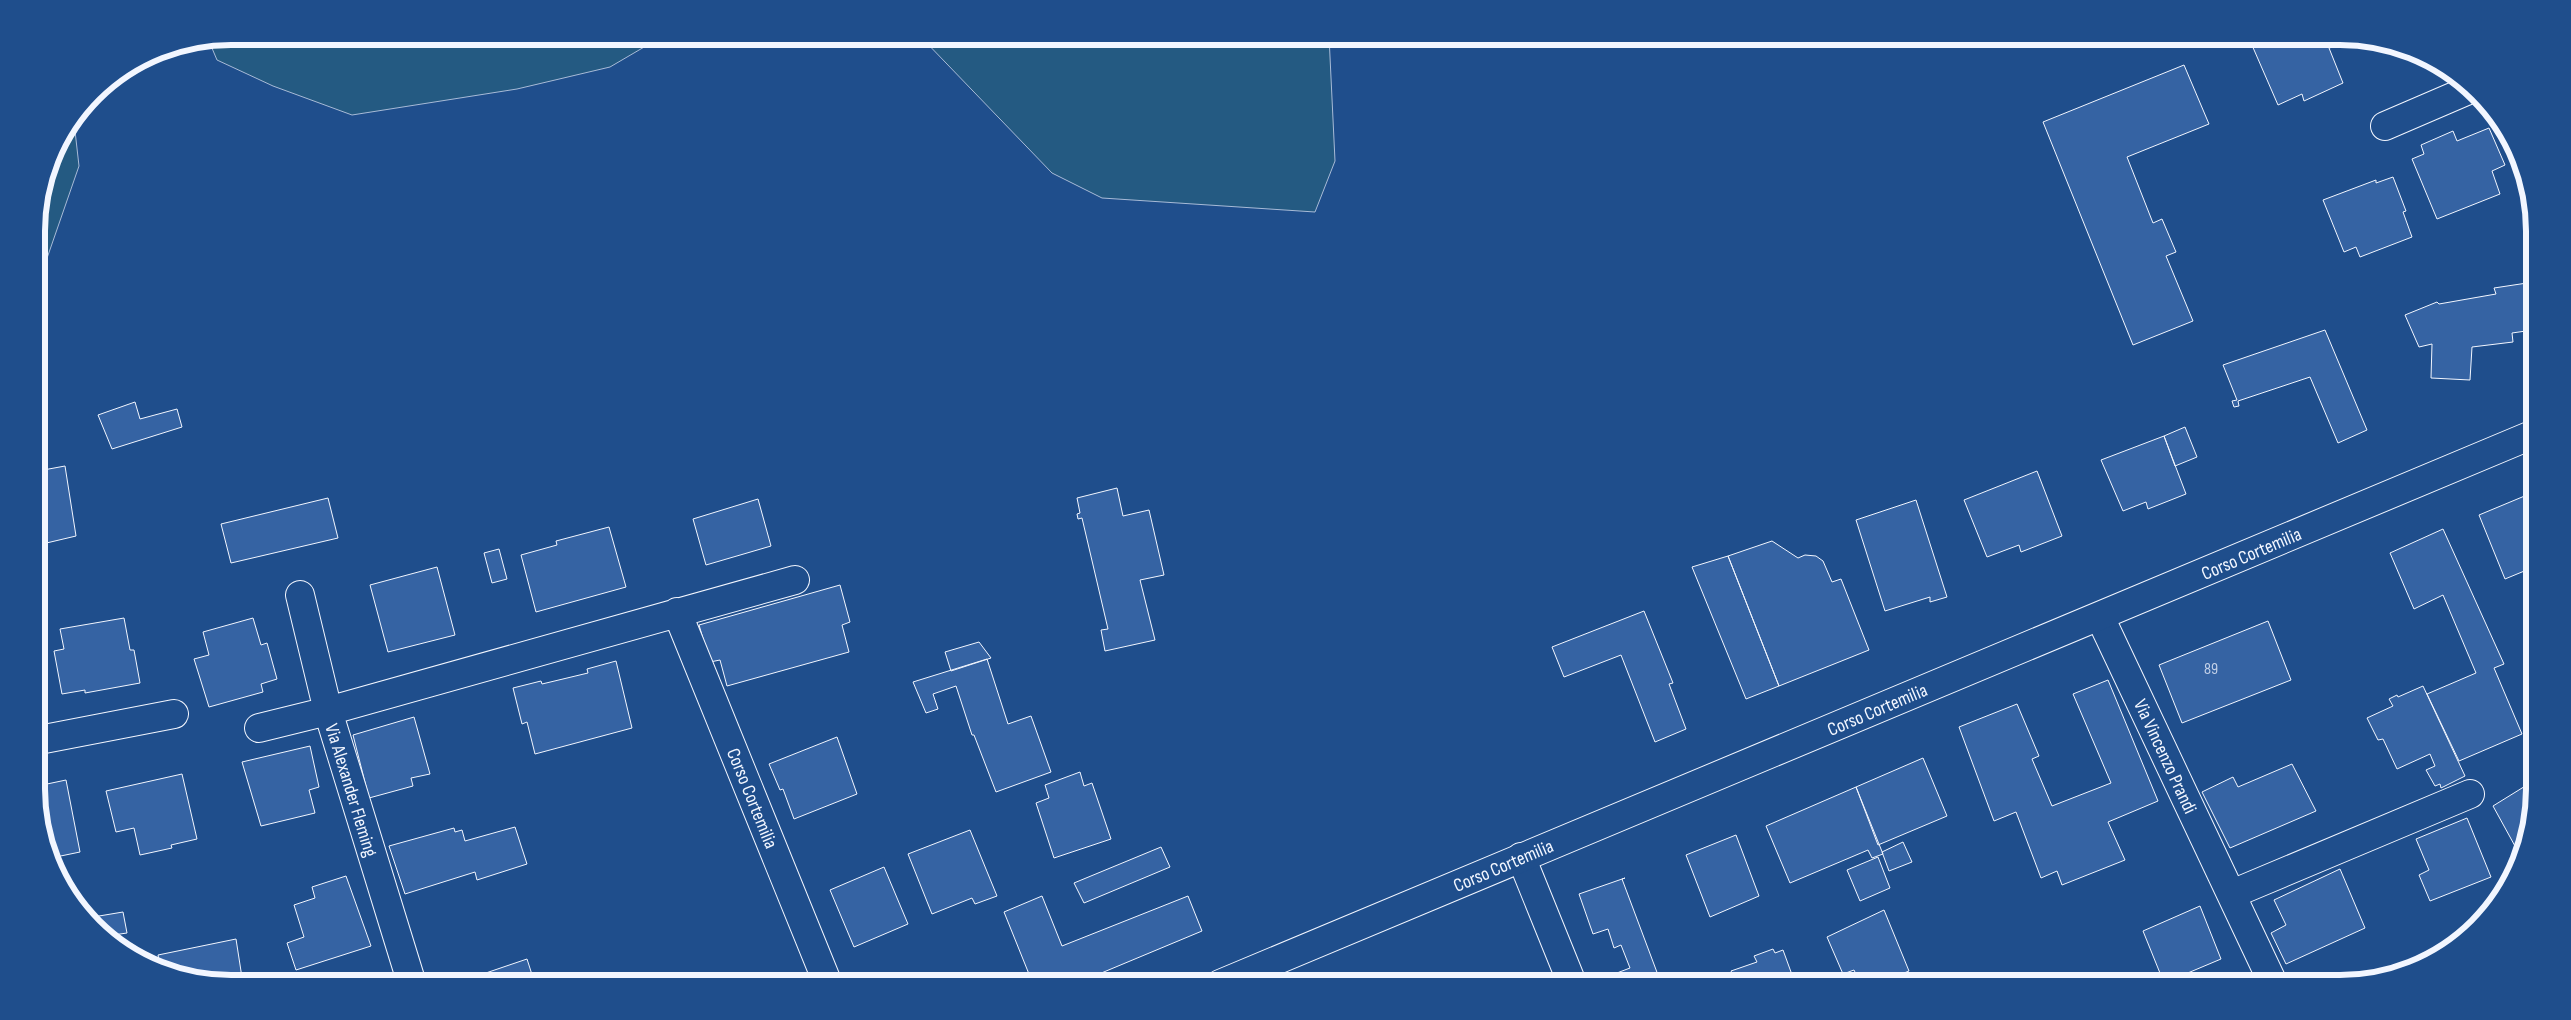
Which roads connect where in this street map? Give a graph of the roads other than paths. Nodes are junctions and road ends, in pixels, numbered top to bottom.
1 (2464, 92) edge
2 (2385, 126) dead end
3 (2526, 437) edge
4 (795, 580) dead end
5 (300, 595) dead end
6 (677, 612) junction
7 (2100, 617) junction
8 (328, 711) junction
9 (174, 714) dead end
10 (259, 728) dead end
11 (45, 739) edge
12 (2470, 794) dead end
13 (1521, 857) junction
14 (2232, 894) junction
15 (409, 975) edge
16 (824, 975) edge
17 (1241, 975) edge
18 (1568, 975) edge
19 (2269, 975) edge

1 - 2 street
3 - 7 street, Corso Cortemilia
4 - 6 street
5 - 8 street, Via Alexander Fleming
6 - 8 street
6 - 16 street, Corso Cortemilia
7 - 13 street, Corso Cortemilia
7 - 14 street, Via Vincenzo Prandi
8 - 10 street
8 - 15 street, Via Alexander Fleming
9 - 11 street
12 - 14 street
13 - 17 street, Corso Cortemilia
13 - 18 street
14 - 19 street, Via Vincenzo Prandi

